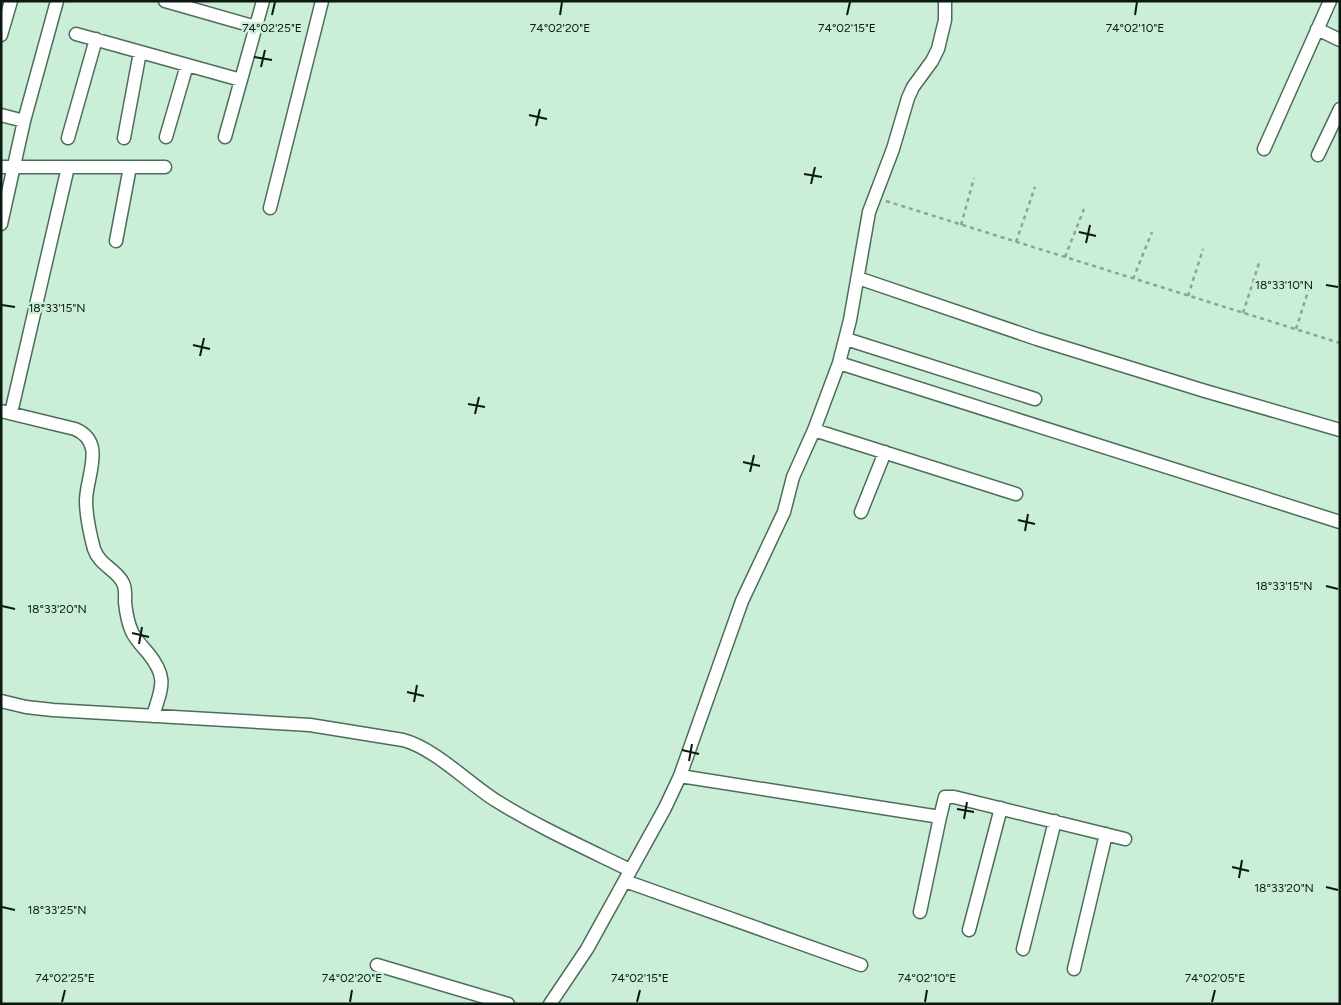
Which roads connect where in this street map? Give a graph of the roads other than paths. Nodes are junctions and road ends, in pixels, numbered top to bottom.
1 (11, 1) edge
2 (57, 1) edge
3 (165, 1) edge
4 (263, 1) edge
5 (322, 1) edge
6 (945, 1) edge
7 (1330, 1) edge
8 (256, 27) junction
9 (1318, 30) junction
10 (1, 34) edge
11 (76, 34) dead end
12 (96, 40) junction
13 (1340, 40) edge
14 (140, 52) junction
15 (187, 65) junction
16 (241, 80) junction
17 (1340, 109) edge
18 (1, 115) edge
19 (24, 121) junction
20 (166, 137) dead end
21 (225, 137) dead end
22 (68, 138) dead end
23 (124, 138) dead end
24 (1264, 149) dead end
25 (1318, 155) dead end
26 (8, 167) edge
27 (68, 167) junction
28 (130, 167) junction
29 (165, 167) dead end
30 (270, 208) dead end
31 (1, 224) edge
32 (116, 241) dead end
33 (858, 278) junction
34 (846, 339) junction
35 (838, 363) junction
36 (1035, 399) dead end
37 (6, 412) edge
38 (814, 430) junction
39 (1340, 430) edge
40 (885, 452) junction
41 (1016, 494) dead end
42 (861, 512) dead end
43 (1340, 522) edge
44 (1, 701) edge
45 (153, 716) junction
46 (680, 776) junction
47 (1001, 808) junction
48 (940, 817) junction
49 (1055, 822) junction
50 (1106, 834) junction
51 (1125, 839) dead end
52 (627, 876) junction
53 (920, 912) dead end
54 (969, 930) dead end
55 (1023, 949) dead end
56 (376, 965) dead end
57 (861, 965) dead end
58 (1074, 969) dead end
59 (508, 1004) edge
60 (550, 1004) edge

1 - 10 street
2 - 19 street
3 - 8 street
4 - 8 street
5 - 30 street
6 - 33 street
7 - 9 street
8 - 16 street
9 - 13 street
9 - 24 street
11 - 12 street
12 - 14 street
12 - 22 street
14 - 15 street
14 - 23 street
15 - 16 street
15 - 20 street
16 - 21 street
17 - 25 street
18 - 19 street
19 - 26 street
26 - 27 street
26 - 31 street
27 - 28 street
27 - 37 street
28 - 29 street
28 - 32 street
33 - 34 street
33 - 39 street
34 - 35 street
34 - 36 street
35 - 38 street
35 - 43 street
37 - 45 street
38 - 40 street
38 - 46 street
40 - 41 street
40 - 42 street
44 - 45 street
45 - 52 street
46 - 48 street
46 - 52 street
47 - 48 street
47 - 49 street
47 - 54 street
48 - 53 street
49 - 50 street
49 - 55 street
50 - 51 street
50 - 58 street
52 - 57 street
52 - 60 street
56 - 59 street

